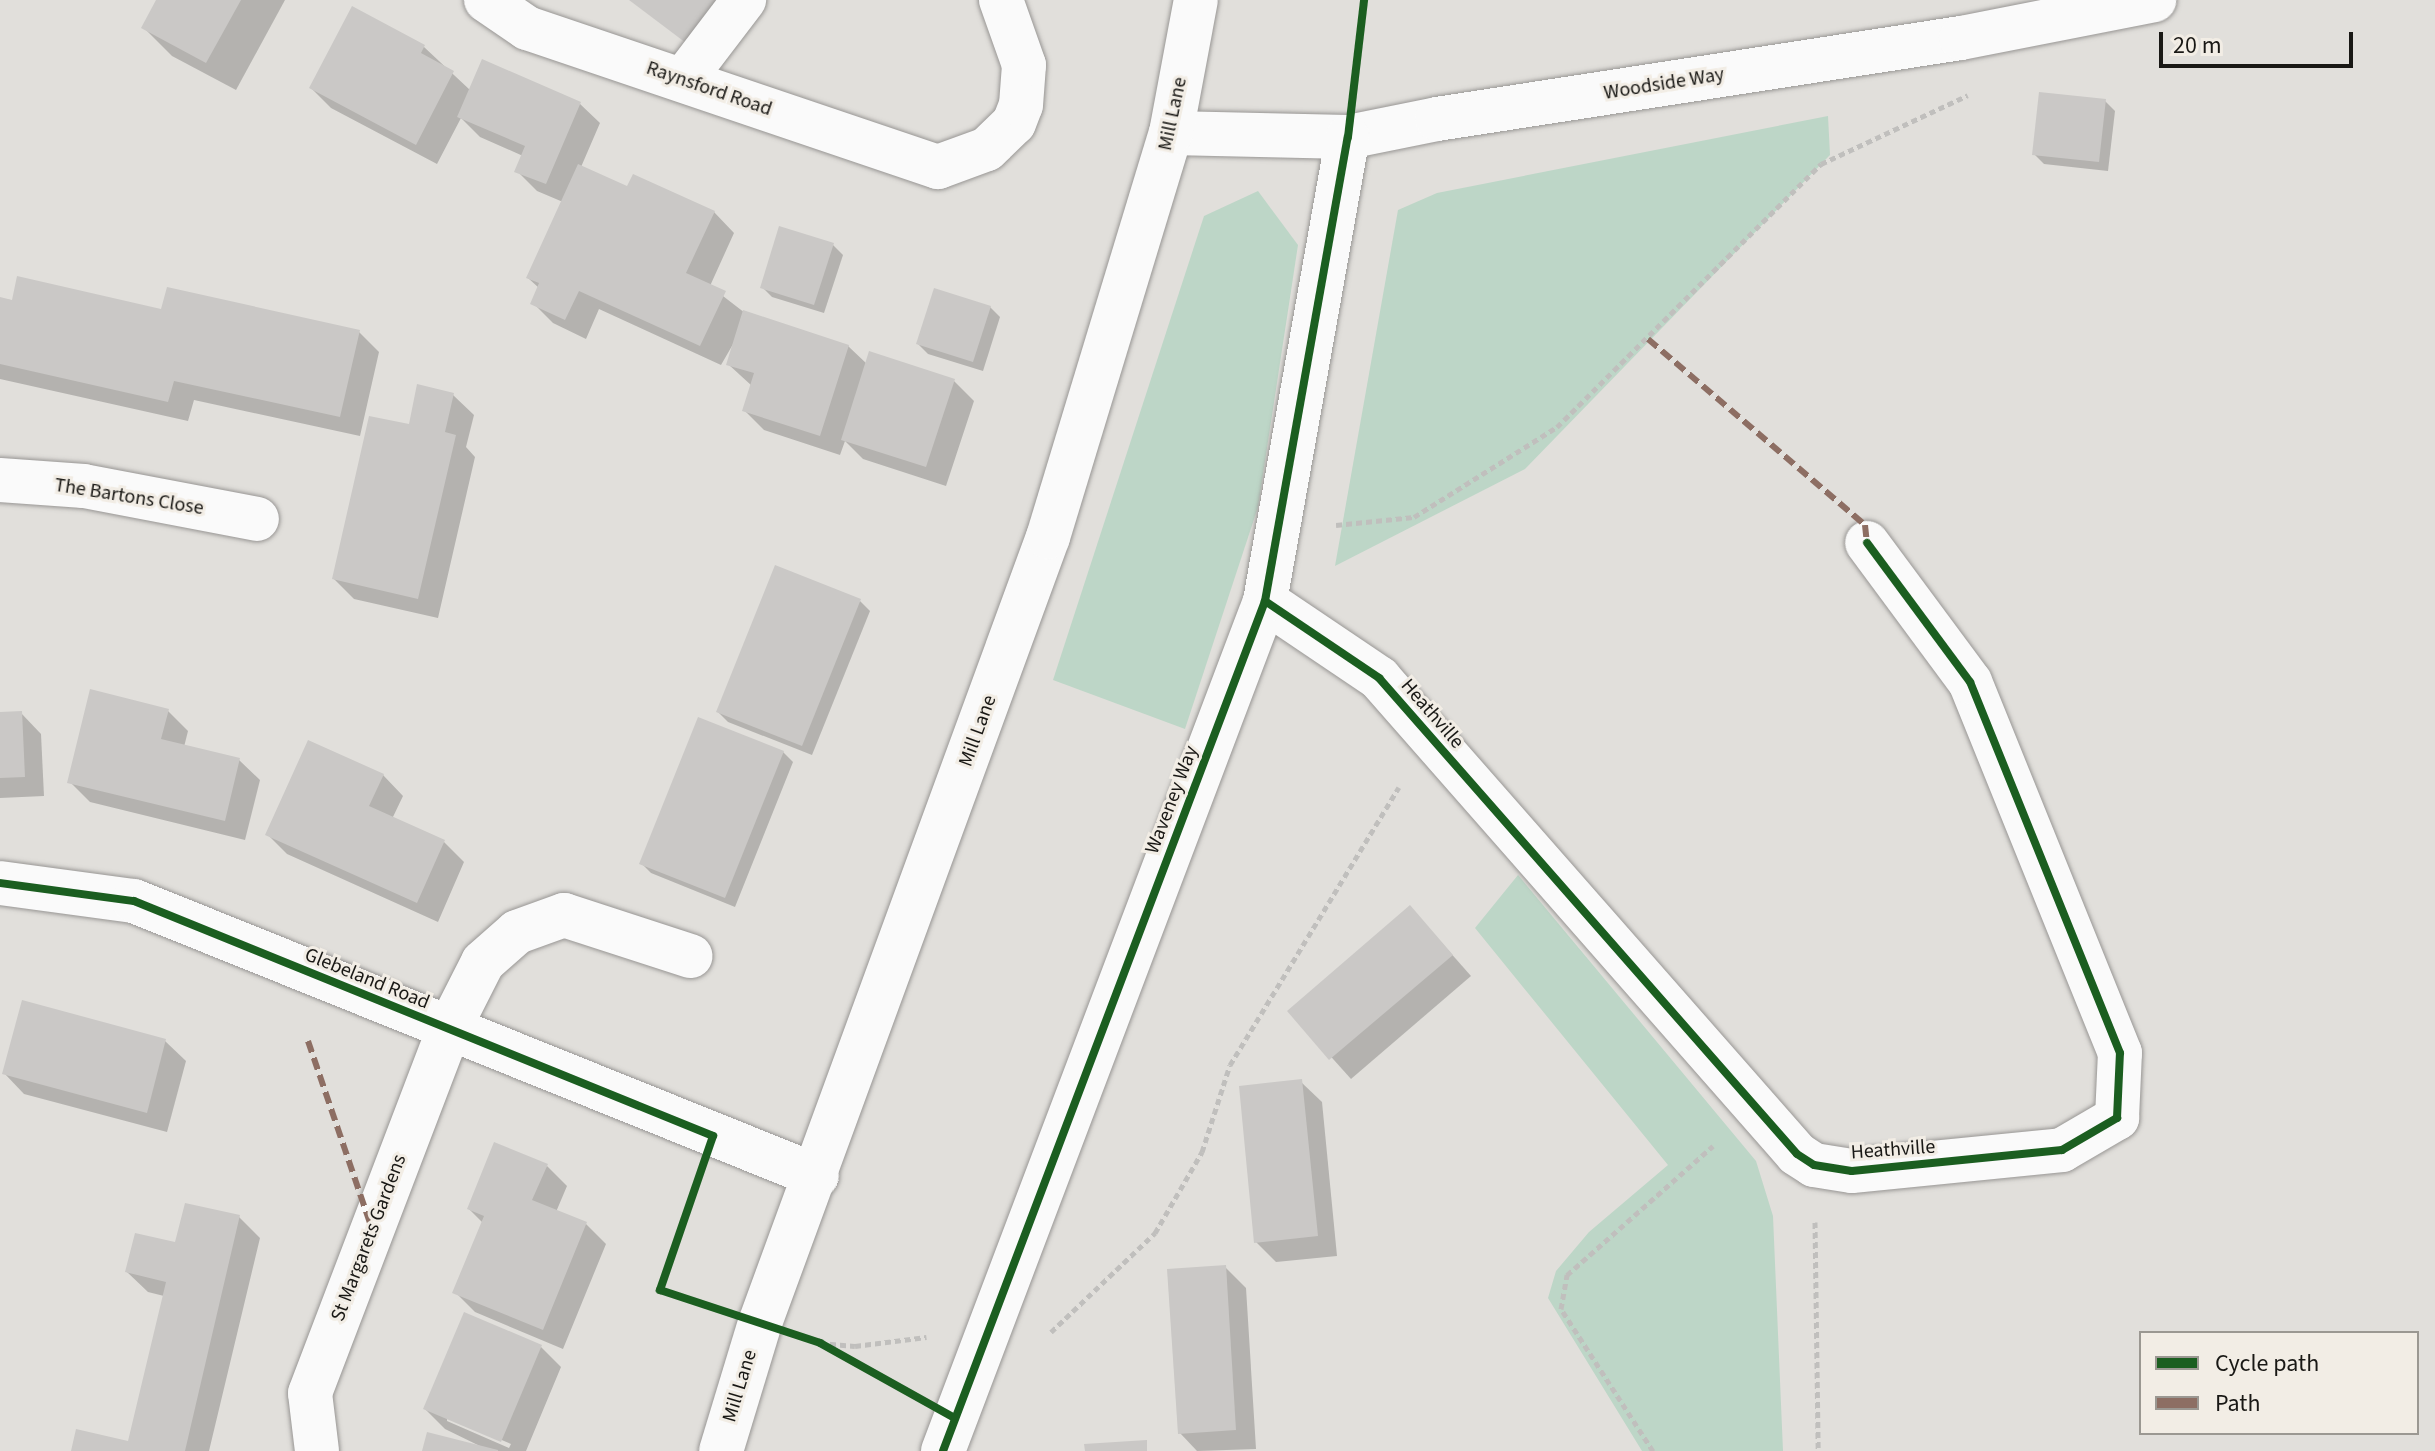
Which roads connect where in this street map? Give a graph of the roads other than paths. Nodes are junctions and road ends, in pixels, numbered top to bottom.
1 (486, 0) edge
2 (744, 0) edge
3 (1001, 0) edge
4 (1196, 0) edge
5 (2154, 0) edge
6 (683, 80) junction
7 (1171, 133) junction
8 (1348, 137) junction
9 (0, 480) edge
10 (257, 519) dead end
11 (1867, 543) dead end
12 (1265, 601) junction
13 (0, 883) edge
14 (690, 956) dead end
15 (449, 1029) junction
16 (817, 1176) junction
17 (317, 1451) edge
18 (721, 1451) edge
19 (943, 1451) edge

1 - 6 street, Raynsford Road
2 - 6 street
3 - 6 street, Raynsford Road
4 - 7 street, Mill Lane
5 - 8 street, Woodside Way
7 - 8 street, Woodside Way
7 - 16 street, Mill Lane
8 - 12 street, Waveney Way
9 - 10 street, The Bartons Close
11 - 12 street, Heathville
12 - 19 street, Waveney Way
13 - 15 street, Glebeland Road
14 - 15 street, St Margarets Gardens
15 - 16 street, Glebeland Road
15 - 17 street, St Margarets Gardens
16 - 18 street, Mill Lane

